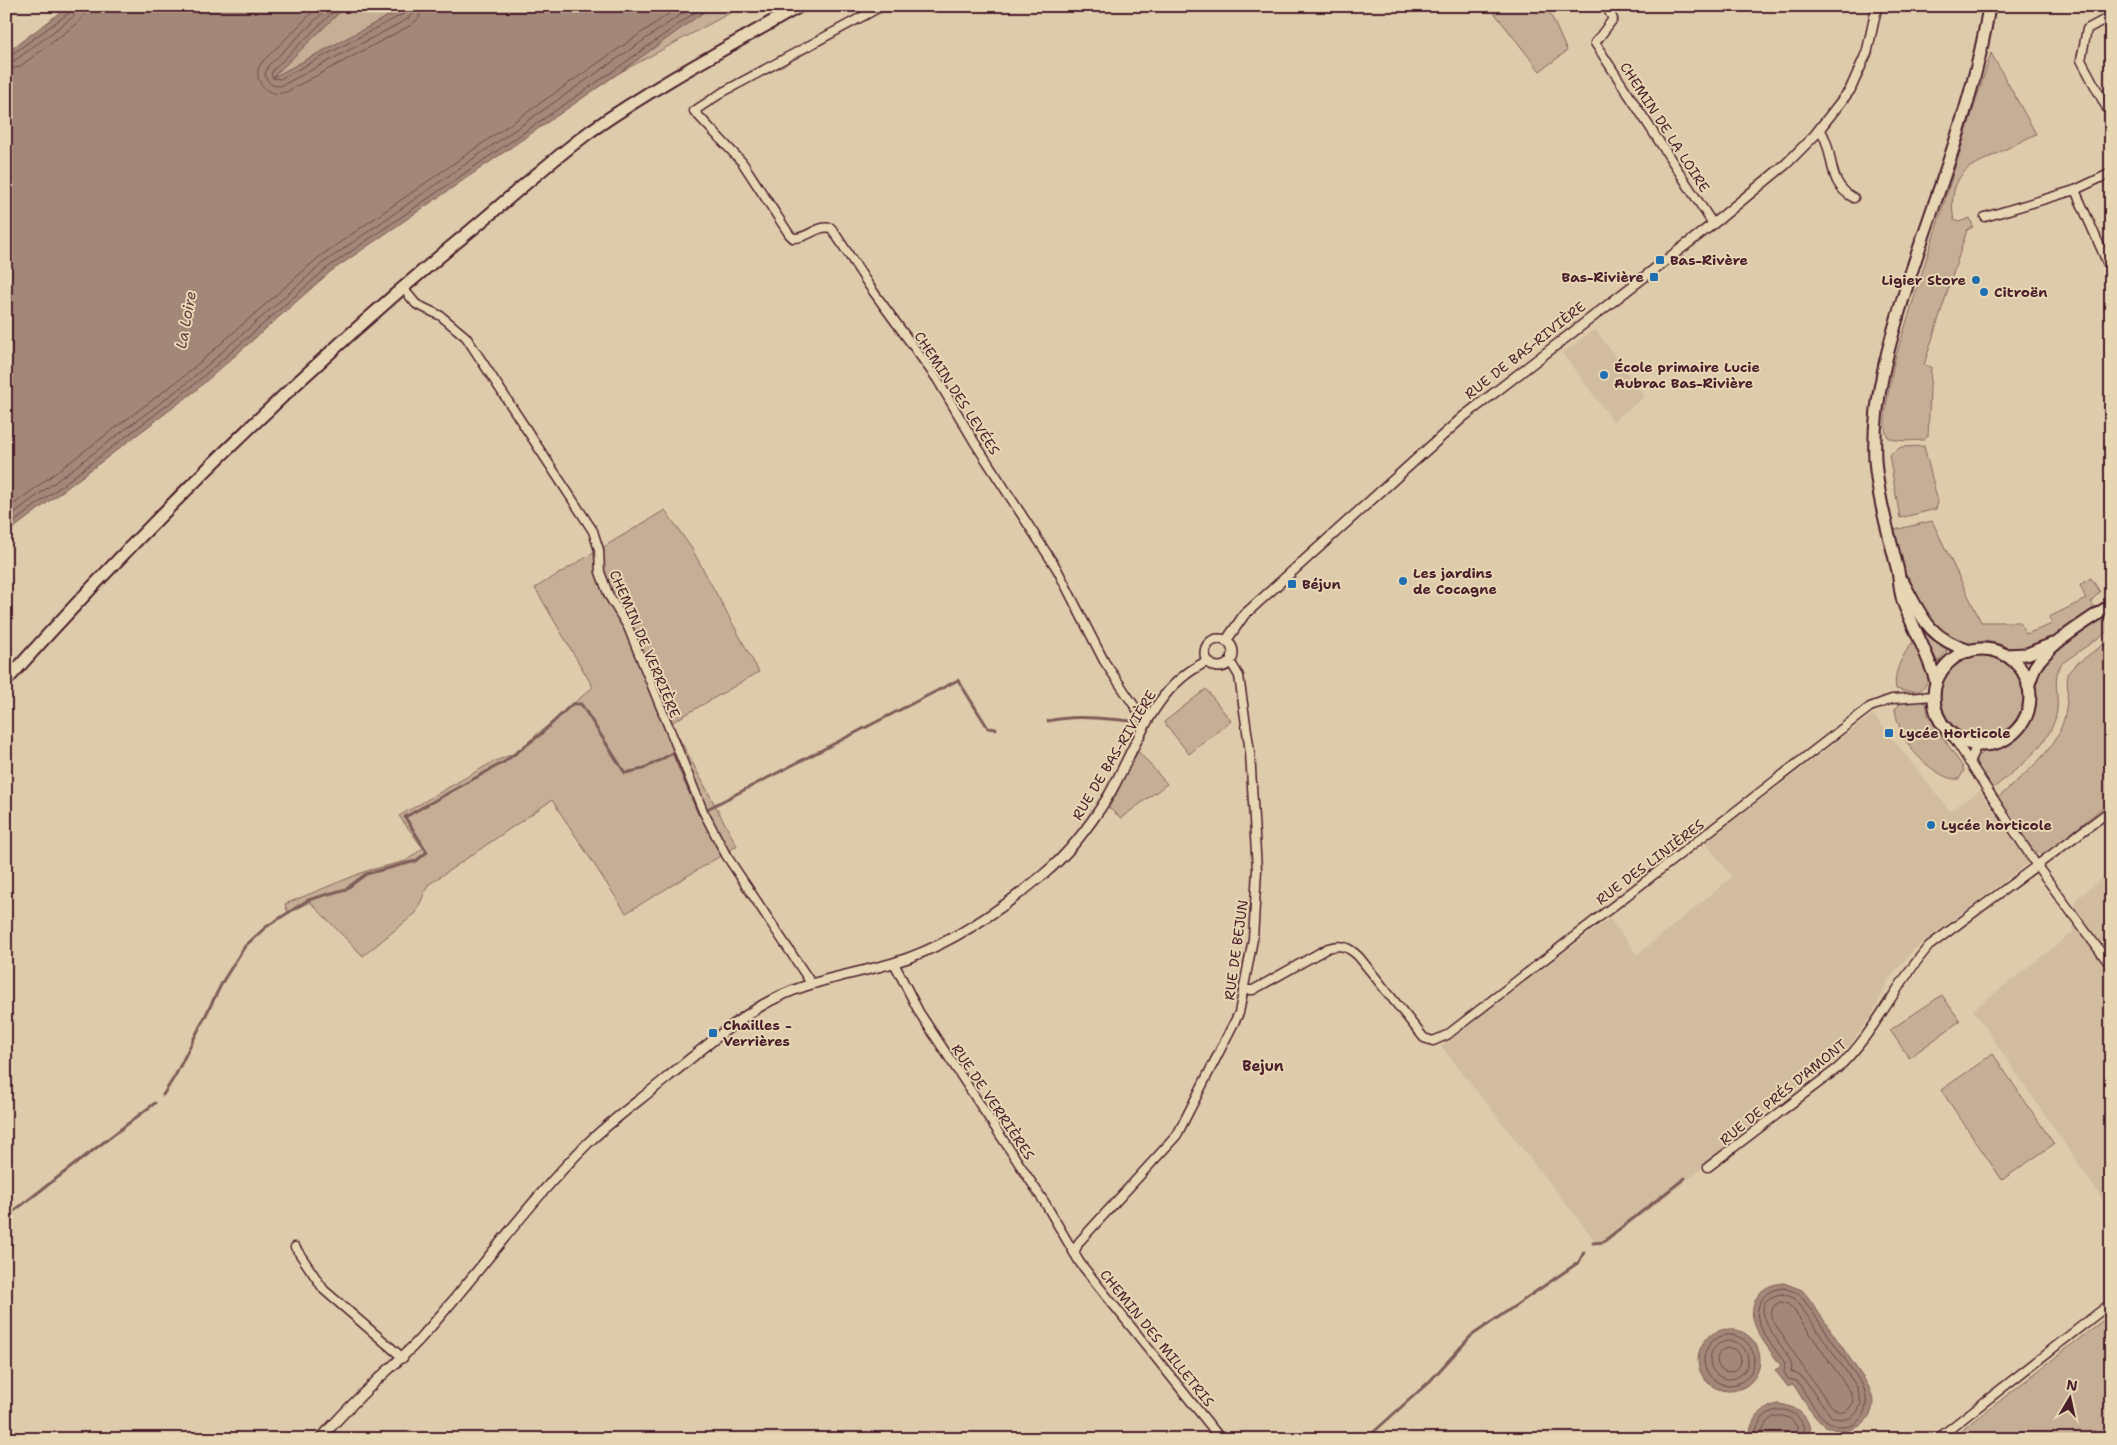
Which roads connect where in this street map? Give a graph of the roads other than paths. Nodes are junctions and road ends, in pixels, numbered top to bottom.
1 (800, 6) edge
2 (882, 6) edge
3 (1606, 6) edge
4 (1877, 6) edge
5 (1988, 6) edge
6 (2111, 16) edge
7 (2111, 116) edge
8 (1820, 129) junction
9 (2111, 173) edge
10 (2075, 190) junction
11 (1854, 198) dead end
12 (1985, 217) dead end
13 (1713, 224) junction
14 (2111, 271) edge
15 (402, 287) junction
16 (1898, 571) junction
17 (2111, 605) edge
18 (2067, 636) junction
19 (1226, 641) junction
20 (1970, 651) junction
21 (2005, 655) junction
22 (1208, 661) junction
23 (1230, 661) junction
24 (6, 681) edge
25 (1936, 681) junction
26 (2028, 686) junction
27 (1934, 696) junction
28 (1146, 723) junction
29 (1952, 735) junction
30 (1976, 745) junction
31 (1969, 762) junction
32 (2111, 810) edge
33 (2037, 866) junction
34 (894, 963) junction
35 (2111, 966) edge
36 (811, 983) junction
37 (1244, 990) junction
38 (1708, 1167) dead end
39 (295, 1247) dead end
40 (1074, 1253) junction
41 (2111, 1303) edge
42 (402, 1358) junction
43 (320, 1439) edge
44 (1221, 1439) edge
45 (1937, 1439) edge

1 - 15 main road
2 - 28 street, CHEMIN DES LEVÉES
3 - 13 street, CHEMIN DE LA LOIRE
4 - 8 street, RUE DE BAS-RIVIÈRE
5 - 16 main road
6 - 7 street
8 - 11 street
8 - 13 street, RUE DE BAS-RIVIÈRE
9 - 10 street
10 - 12 street
10 - 14 street
13 - 19 street, RUE DE BAS-RIVIÈRE
15 - 24 main road
15 - 36 street, CHEMIN DE VERRIÈRE
16 - 20 main road
16 - 25 main road
17 - 18 main road
18 - 21 main road
18 - 26 main road
19 - 22 street
19 - 23 street
20 - 21 main road
20 - 25 main road
21 - 26 main road
22 - 23 street
22 - 28 street, RUE DE BAS-RIVIÈRE
23 - 37 street, RUE DE BEJUN
25 - 27 main road
26 - 30 main road
27 - 29 main road
27 - 37 street, RUE DES LINIÈRES
28 - 34 street, RUE DE BAS-RIVIÈRE
29 - 30 main road
29 - 31 street
30 - 31 street
31 - 33 street
32 - 33 street, RUE DE PRÉS D'AMONT
33 - 35 street
33 - 38 street, RUE DE PRÉS D'AMONT
34 - 36 street, RUE DE BAS-RIVIÈRE
34 - 40 street, RUE DE VERRIÈRES
36 - 42 street, RUE DE BAS-RIVIÈRE
37 - 40 street, RUE DE BEJUN
39 - 42 street
40 - 44 street, CHEMIN DES MILLETRIS
41 - 45 street
42 - 43 street, RUE DE BAS-RIVIÈRE

